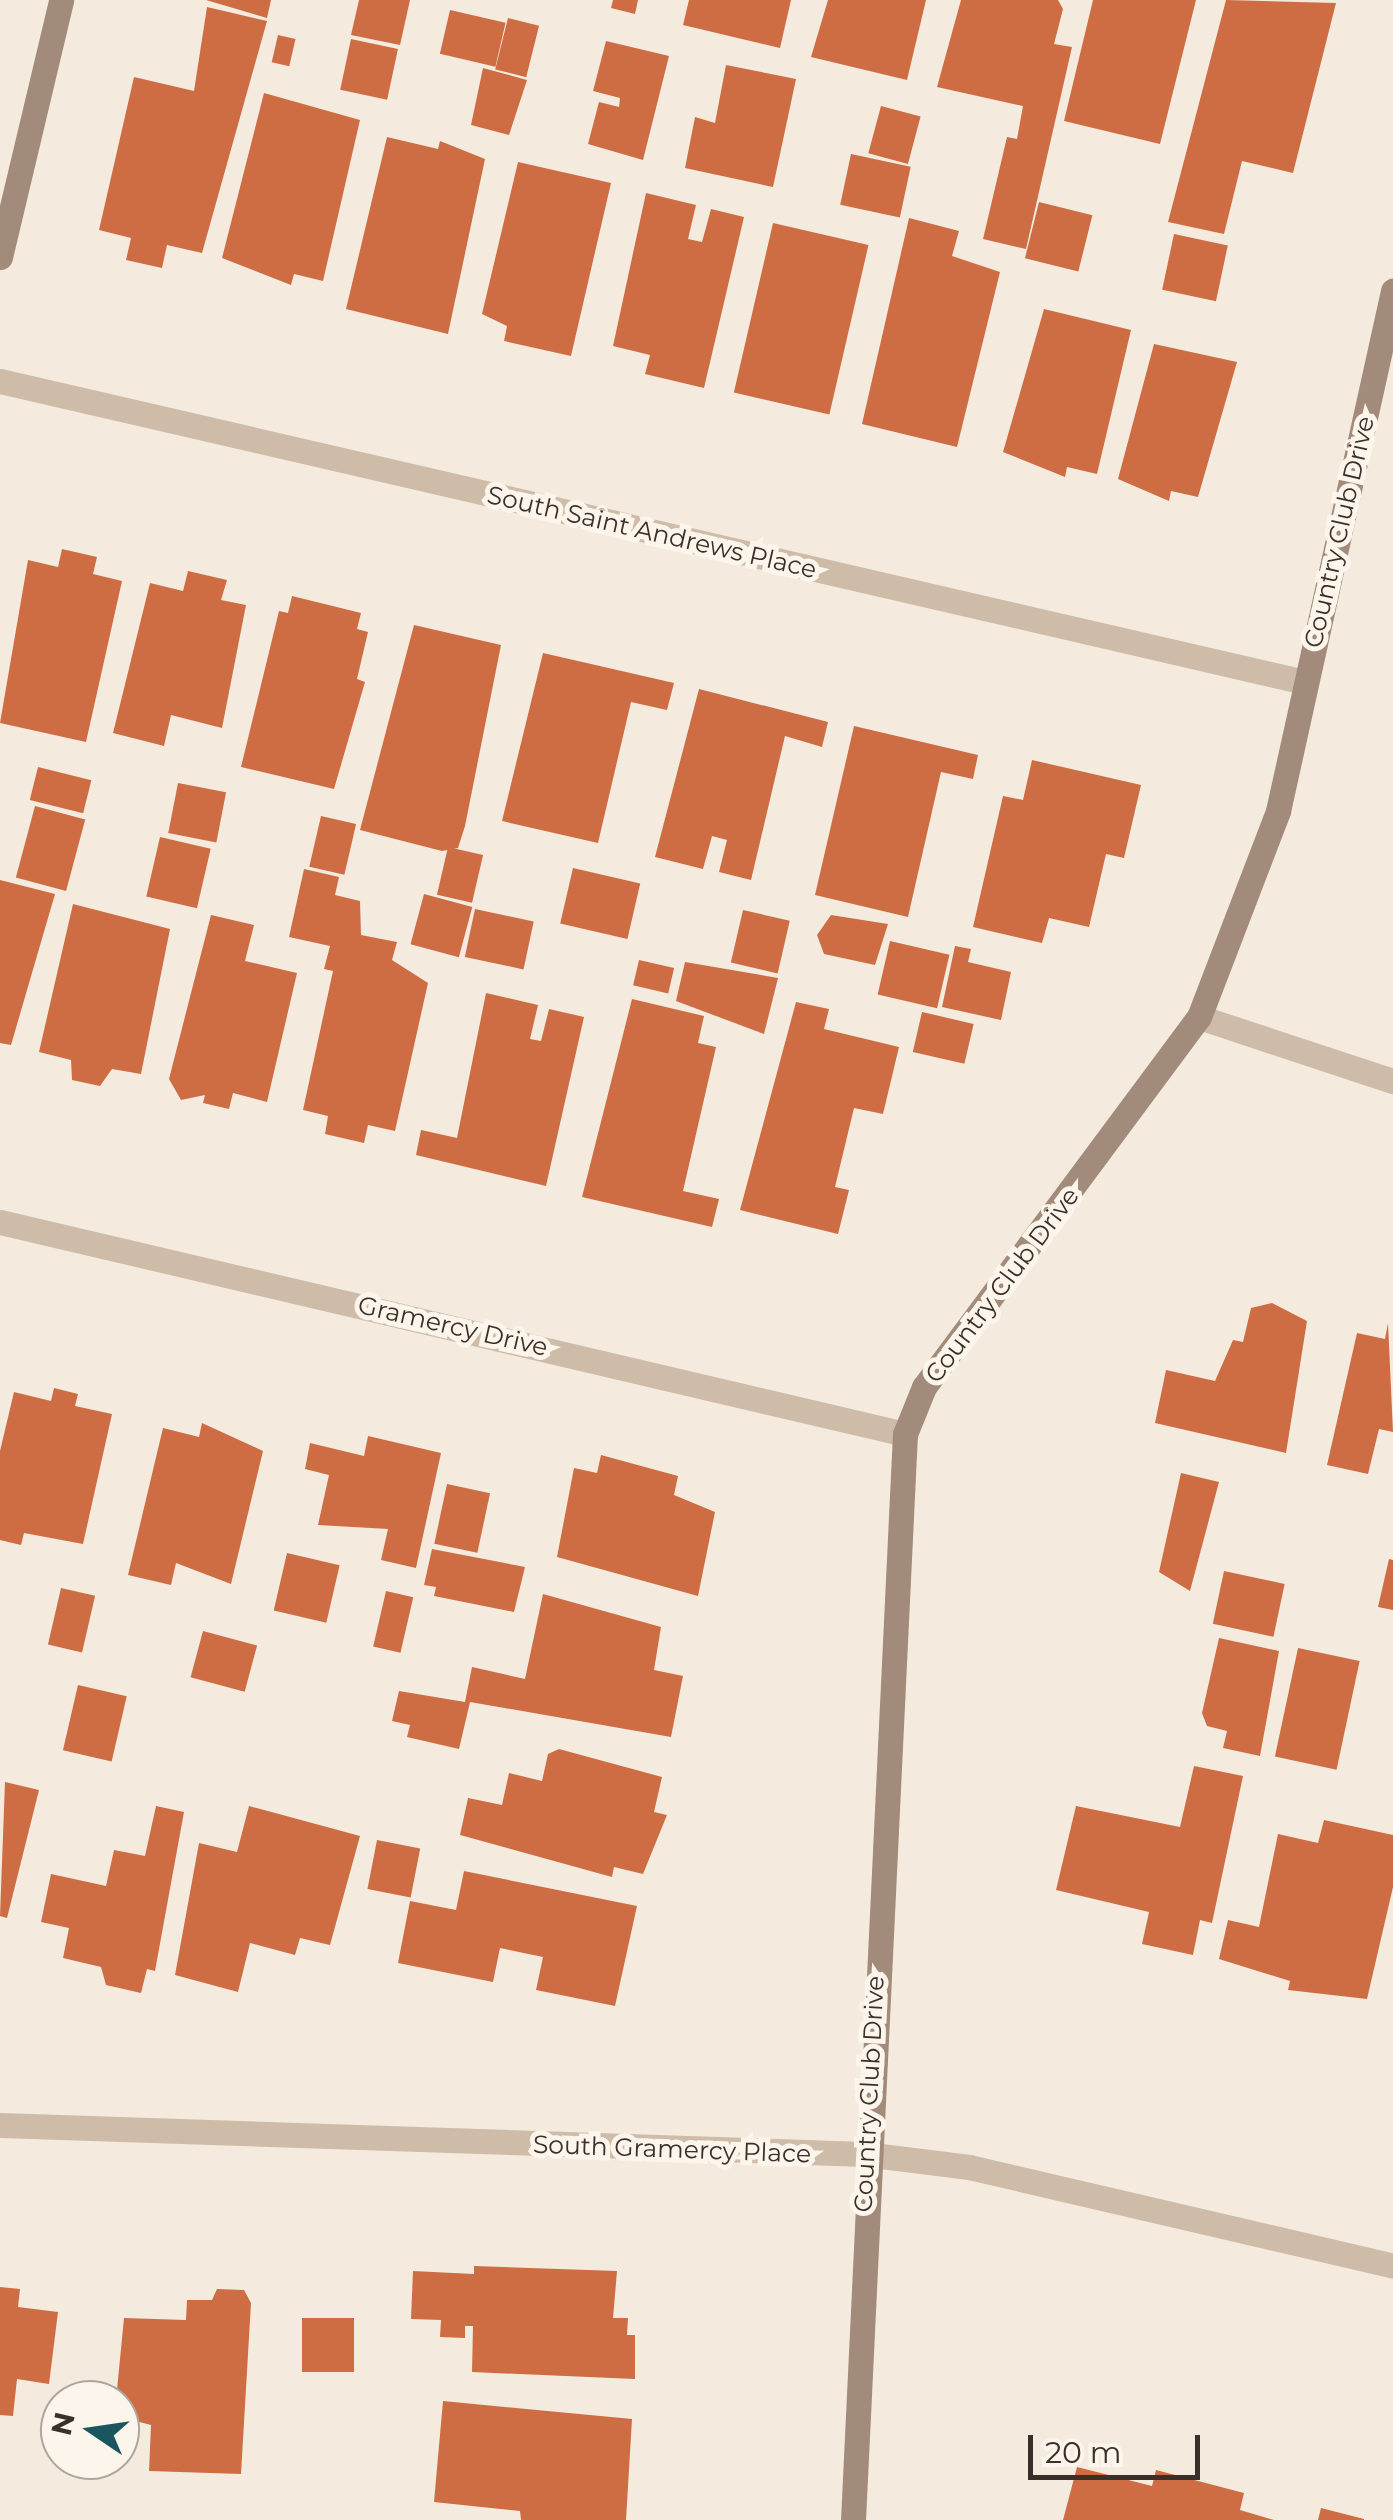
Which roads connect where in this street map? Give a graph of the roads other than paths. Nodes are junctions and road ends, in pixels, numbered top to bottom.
1 (61, 0) edge
2 (0, 257) edge
3 (1393, 292) edge
4 (0, 381) edge
5 (1304, 682) junction
6 (1198, 1017) junction
7 (1393, 1081) edge
8 (0, 1222) edge
9 (905, 1434) junction
10 (0, 2124) edge
11 (865, 2154) junction
12 (1393, 2266) edge
13 (852, 2520) edge

1 - 2 street
3 - 5 street, Country Club Drive
4 - 5 street, South Saint Andrews Place
5 - 6 street, Country Club Drive
6 - 7 street
6 - 9 street, Country Club Drive
8 - 9 street, Gramercy Drive
9 - 11 street, Country Club Drive
10 - 11 street, South Gramercy Place
11 - 12 street, South Gramercy Place
11 - 13 street, Country Club Drive

